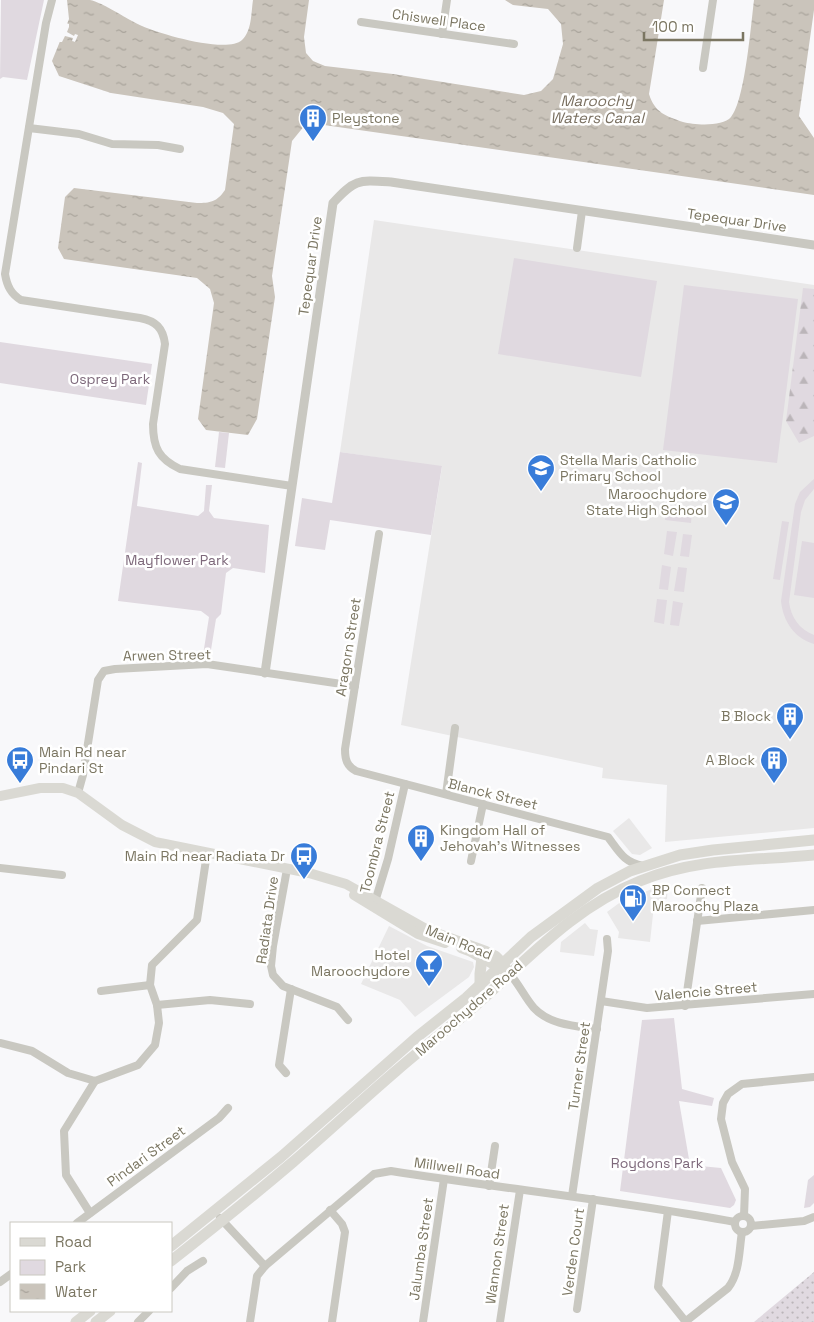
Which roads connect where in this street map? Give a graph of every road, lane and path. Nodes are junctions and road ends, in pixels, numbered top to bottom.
1 (52, 0) edge
2 (448, 0) edge
3 (714, 0) edge
4 (361, 22) dead end
5 (442, 34) junction
6 (514, 44) dead end
7 (704, 68) dead end
8 (29, 128) junction
9 (180, 149) dead end
10 (582, 211) junction
11 (814, 245) edge
12 (577, 248) dead end
13 (292, 486) junction
14 (379, 534) dead end
15 (265, 673) junction
16 (355, 686) junction
17 (455, 728) dead end
18 (348, 764) joint
19 (405, 784) junction
20 (78, 793) junction
21 (446, 794) junction
22 (0, 796) edge
23 (483, 804) junction
24 (814, 840) edge
25 (207, 854) junction
26 (814, 855) edge
27 (625, 859) junction
28 (471, 861) dead end
29 (645, 866) junction
30 (0, 868) edge
31 (287, 869) junction
32 (62, 875) dead end
33 (612, 880) junction
34 (702, 888) dead end
35 (374, 903) junction
36 (814, 910) edge
37 (697, 921) junction
38 (607, 939) dead end
39 (482, 958) junction
40 (504, 968) junction
41 (150, 986) junction
42 (480, 986) junction
43 (291, 989) junction
44 (101, 991) dead end
45 (814, 994) edge
46 (601, 1001) junction
47 (250, 1004) dead end
48 (157, 1005) junction
49 (685, 1006) junction
50 (348, 1020) dead end
51 (596, 1029) junction
52 (0, 1043) edge
53 (286, 1074) dead end
54 (814, 1077) edge
55 (95, 1081) junction
56 (228, 1108) dead end
57 (495, 1146) dead end
58 (444, 1179) junction
59 (489, 1186) junction
60 (520, 1190) junction
61 (572, 1196) junction
62 (593, 1199) junction
63 (330, 1210) junction
64 (668, 1212) junction
65 (90, 1213) junction
66 (218, 1216) junction
67 (744, 1216) junction
68 (814, 1217) edge
69 (78, 1222) edge
70 (735, 1222) junction
71 (751, 1226) junction
72 (742, 1232) junction
73 (172, 1245) edge
74 (172, 1260) edge
75 (203, 1261) dead end
76 (265, 1266) junction
77 (172, 1287) edge
78 (577, 1309) dead end
79 (89, 1312) edge
80 (109, 1312) edge
81 (148, 1312) edge
82 (76, 1322) edge
83 (96, 1322) edge
84 (138, 1322) edge
85 (250, 1322) edge
86 (332, 1322) edge
87 (424, 1322) edge
88 (500, 1322) edge
89 (686, 1322) edge

1 - 8 street
2 - 5 street
3 - 7 street
4 - 5 street, Chiswell Place
5 - 6 street, Chiswell Place
8 - 9 street
8 - 13 street
10 - 11 street, Tepequar Drive
10 - 12 street
10 - 13 street, Tepequar Drive
13 - 15 street, Tepequar Drive
14 - 16 street, Aragorn Street
15 - 16 street, Arwen Street
15 - 20 street, Arwen Street
16 - 18 street, Aragorn Street
17 - 21 street
18 - 19 street, Blanck Street
19 - 21 street, Blanck Street
19 - 35 street, Toombra Street
20 - 22 main road, Main Road
20 - 25 main road, Main Road
21 - 23 street, Blanck Street
23 - 27 street, Blanck Street
23 - 28 street
24 - 29 main road, Maroochydore Road
25 - 31 main road, Main Road
25 - 41 street
26 - 40 main road, Maroochydore Road
27 - 29 street
27 - 33 street
29 - 33 main road, Maroochydore Road
30 - 32 street
31 - 35 main road, Main Road
31 - 43 street, Radiata Drive
33 - 40 main road, Maroochydore Road
34 - 37 street
35 - 39 main road, Main Road
35 - 40 main road, Main Road
36 - 37 street
37 - 49 street
38 - 46 street, Turner Street
39 - 40 main road, Main Road
39 - 42 main road
40 - 42 main road, Maroochydore Road
40 - 51 street
40 - 66 main road, Maroochydore Road
41 - 44 street
41 - 48 street
42 - 66 main road, Maroochydore Road
43 - 50 street, Radiata Drive
43 - 53 street
45 - 49 street, Valencie Street
46 - 49 street, Valencie Street
46 - 51 street, Turner Street
47 - 48 street
48 - 55 street
51 - 61 street, Turner Street
52 - 55 street
54 - 67 street
55 - 65 street
56 - 65 street, Pindari Street
57 - 59 street
58 - 59 street, Millwell Road
58 - 63 street, Millwell Road
58 - 87 street, Jalumba Street
59 - 60 street, Millwell Road
60 - 61 street, Millwell Road
60 - 88 street, Wannon Street
61 - 62 street, Millwell Road
62 - 64 street, Millwell Road
62 - 78 street, Verden Court
63 - 76 street, Millwell Road
63 - 86 street
64 - 70 street, Millwell Road
64 - 89 street
65 - 69 street, Pindari Street
66 - 73 main road, Maroochydore Road
66 - 74 main road, Maroochydore Road
66 - 76 street
67 - 70 street
67 - 71 street
68 - 71 street
70 - 72 street
71 - 72 street
72 - 89 street
75 - 77 street
76 - 85 street, Millwell Road
79 - 82 main road
80 - 83 main road
81 - 84 street

